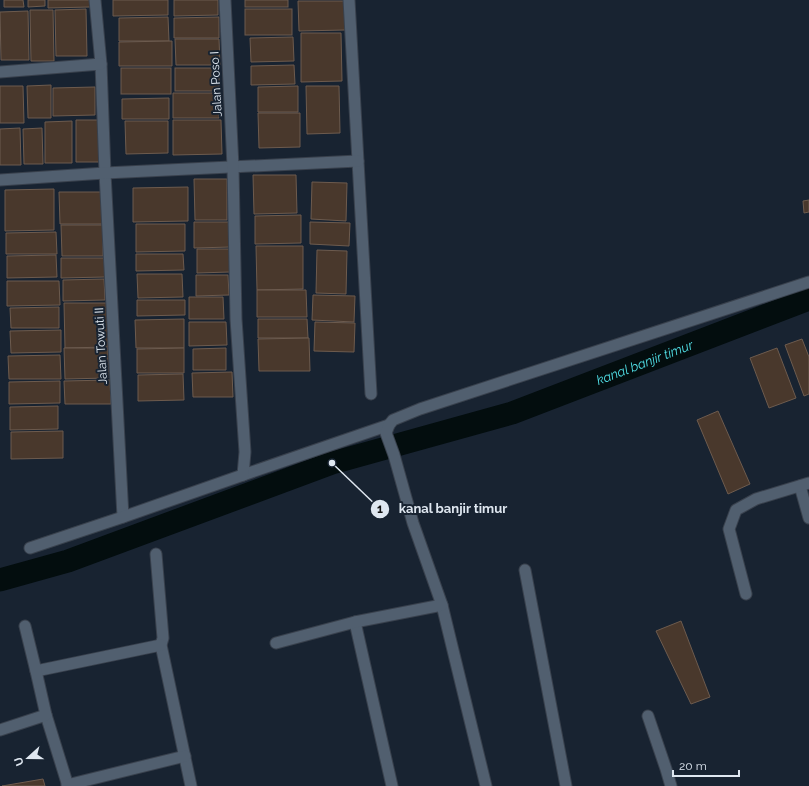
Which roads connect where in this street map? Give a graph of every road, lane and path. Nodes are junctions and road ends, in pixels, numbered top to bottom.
1 (95, 0) edge
2 (225, 0) edge
3 (349, 0) edge
4 (101, 64) junction
5 (0, 72) edge
6 (358, 160) junction
7 (233, 167) junction
8 (105, 173) junction
9 (0, 180) edge
10 (809, 282) edge
11 (371, 394) dead end
12 (388, 429) junction
13 (243, 474) junction
14 (805, 485) edge
15 (123, 517) junction
16 (809, 518) edge
17 (30, 548) dead end
18 (156, 554) dead end
19 (525, 570) dead end
20 (746, 594) dead end
21 (442, 605) junction
22 (355, 622) junction
23 (25, 626) dead end
24 (276, 643) dead end
25 (161, 645) junction
26 (36, 671) junction
27 (46, 715) junction
28 (648, 716) dead end
29 (0, 730) edge
30 (185, 756) junction
31 (67, 785) edge
32 (191, 786) edge
33 (392, 786) edge
34 (486, 786) edge
35 (566, 786) edge
36 (671, 786) edge

1 - 4 street, Jalan Towuti II
2 - 7 street, Jalan Poso I
3 - 6 street
4 - 5 street
4 - 8 street, Jalan Towuti II
6 - 7 street
6 - 11 street
7 - 8 street
7 - 13 street, Jalan Poso I
8 - 9 street
8 - 15 street, Jalan Towuti II
10 - 12 street
12 - 13 street
12 - 21 street
13 - 15 street
14 - 16 street
14 - 20 street
15 - 17 street
18 - 25 street
19 - 35 street
21 - 22 street
21 - 34 street
22 - 24 street
22 - 33 street
23 - 26 street
25 - 26 street
25 - 30 street
26 - 27 street
27 - 29 street
27 - 31 street
28 - 36 street
30 - 31 street
30 - 32 street

